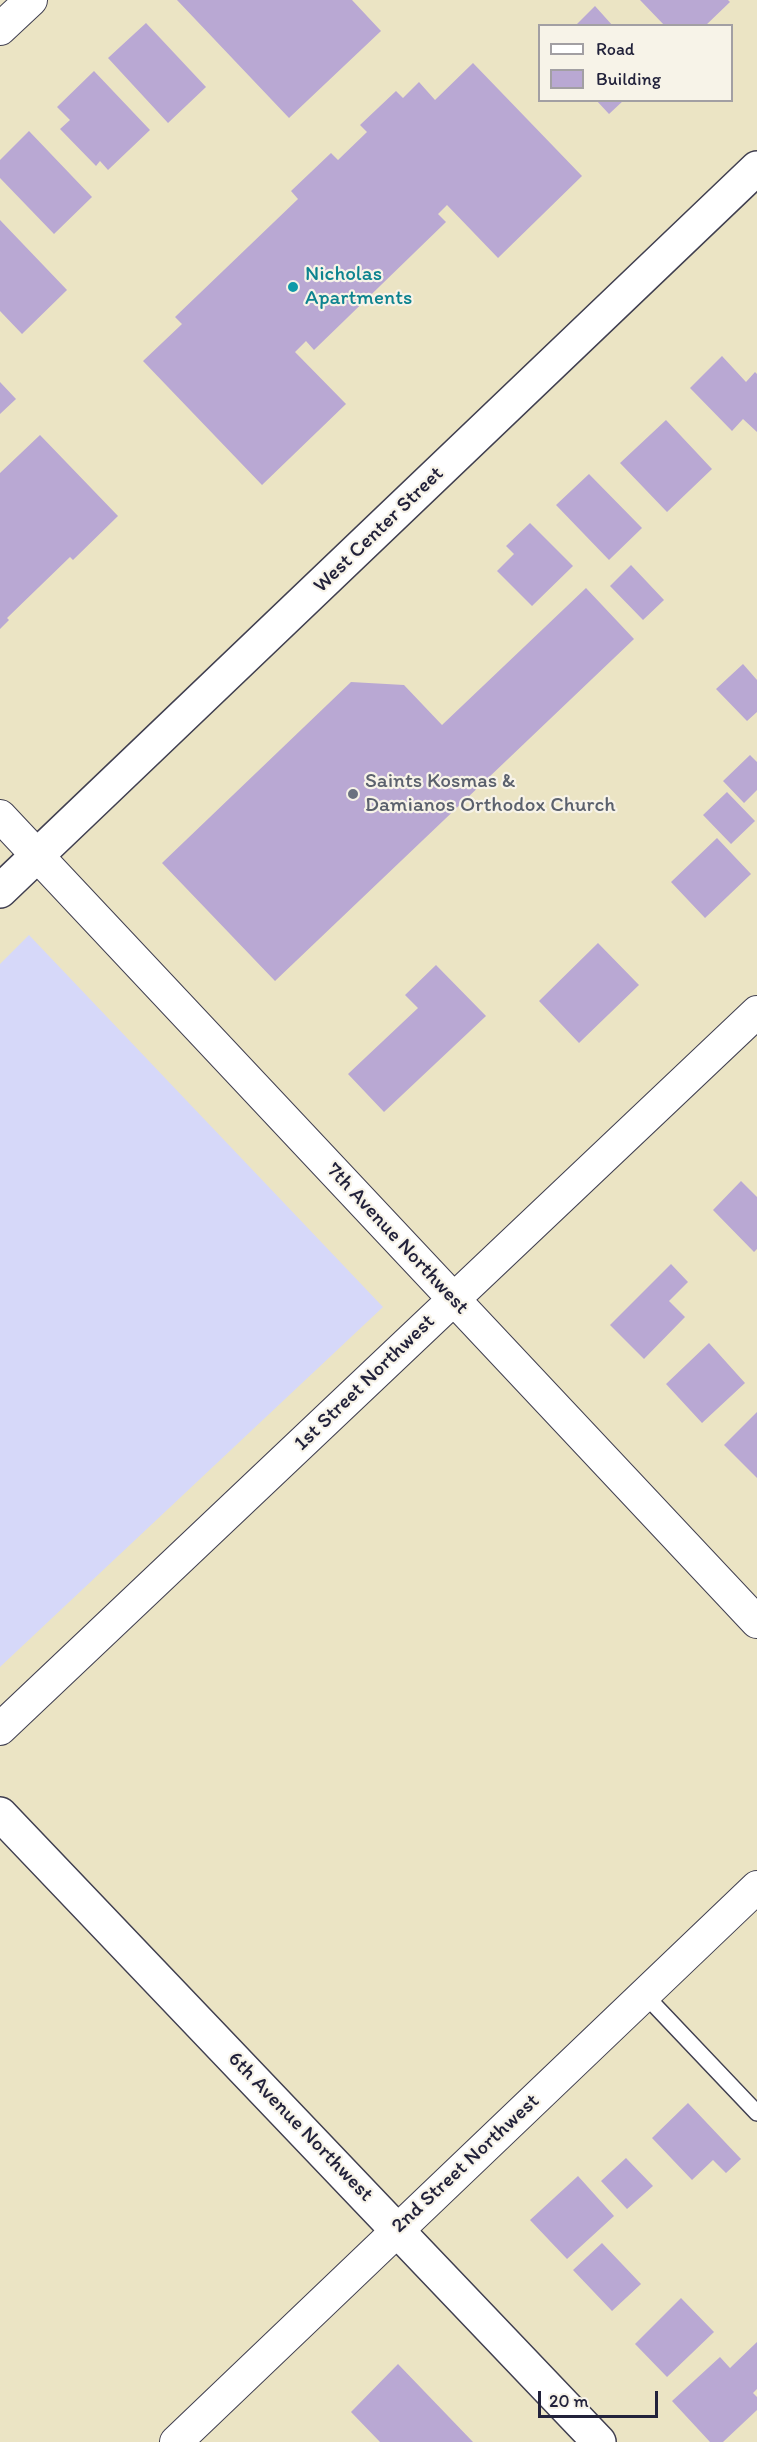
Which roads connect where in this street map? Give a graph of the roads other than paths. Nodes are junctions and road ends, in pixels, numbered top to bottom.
1 (31, 0) edge
2 (0, 29) edge
3 (757, 168) edge
4 (0, 816) edge
5 (38, 855) junction
6 (0, 891) edge
7 (757, 1012) edge
8 (453, 1299) junction
9 (757, 1622) edge
10 (0, 1729) edge
11 (0, 1814) edge
12 (757, 1887) edge
13 (645, 1994) junction
14 (757, 2113) edge
15 (397, 2229) junction
16 (176, 2442) edge
17 (598, 2442) edge

1 - 2 street
3 - 5 street, West Center Street
4 - 5 street, 7th Avenue Northwest
5 - 6 street, West Center Street
5 - 8 street, 7th Avenue Northwest
7 - 8 street, 1st Street Northwest
8 - 9 street, 7th Avenue Northwest
8 - 10 street, 1st Street Northwest
11 - 15 street, 6th Avenue Northwest
12 - 13 street, 2nd Street Northwest
13 - 14 lane
13 - 15 street, 2nd Street Northwest
15 - 16 street, 2nd Street Northwest
15 - 17 street, 6th Avenue Northwest

